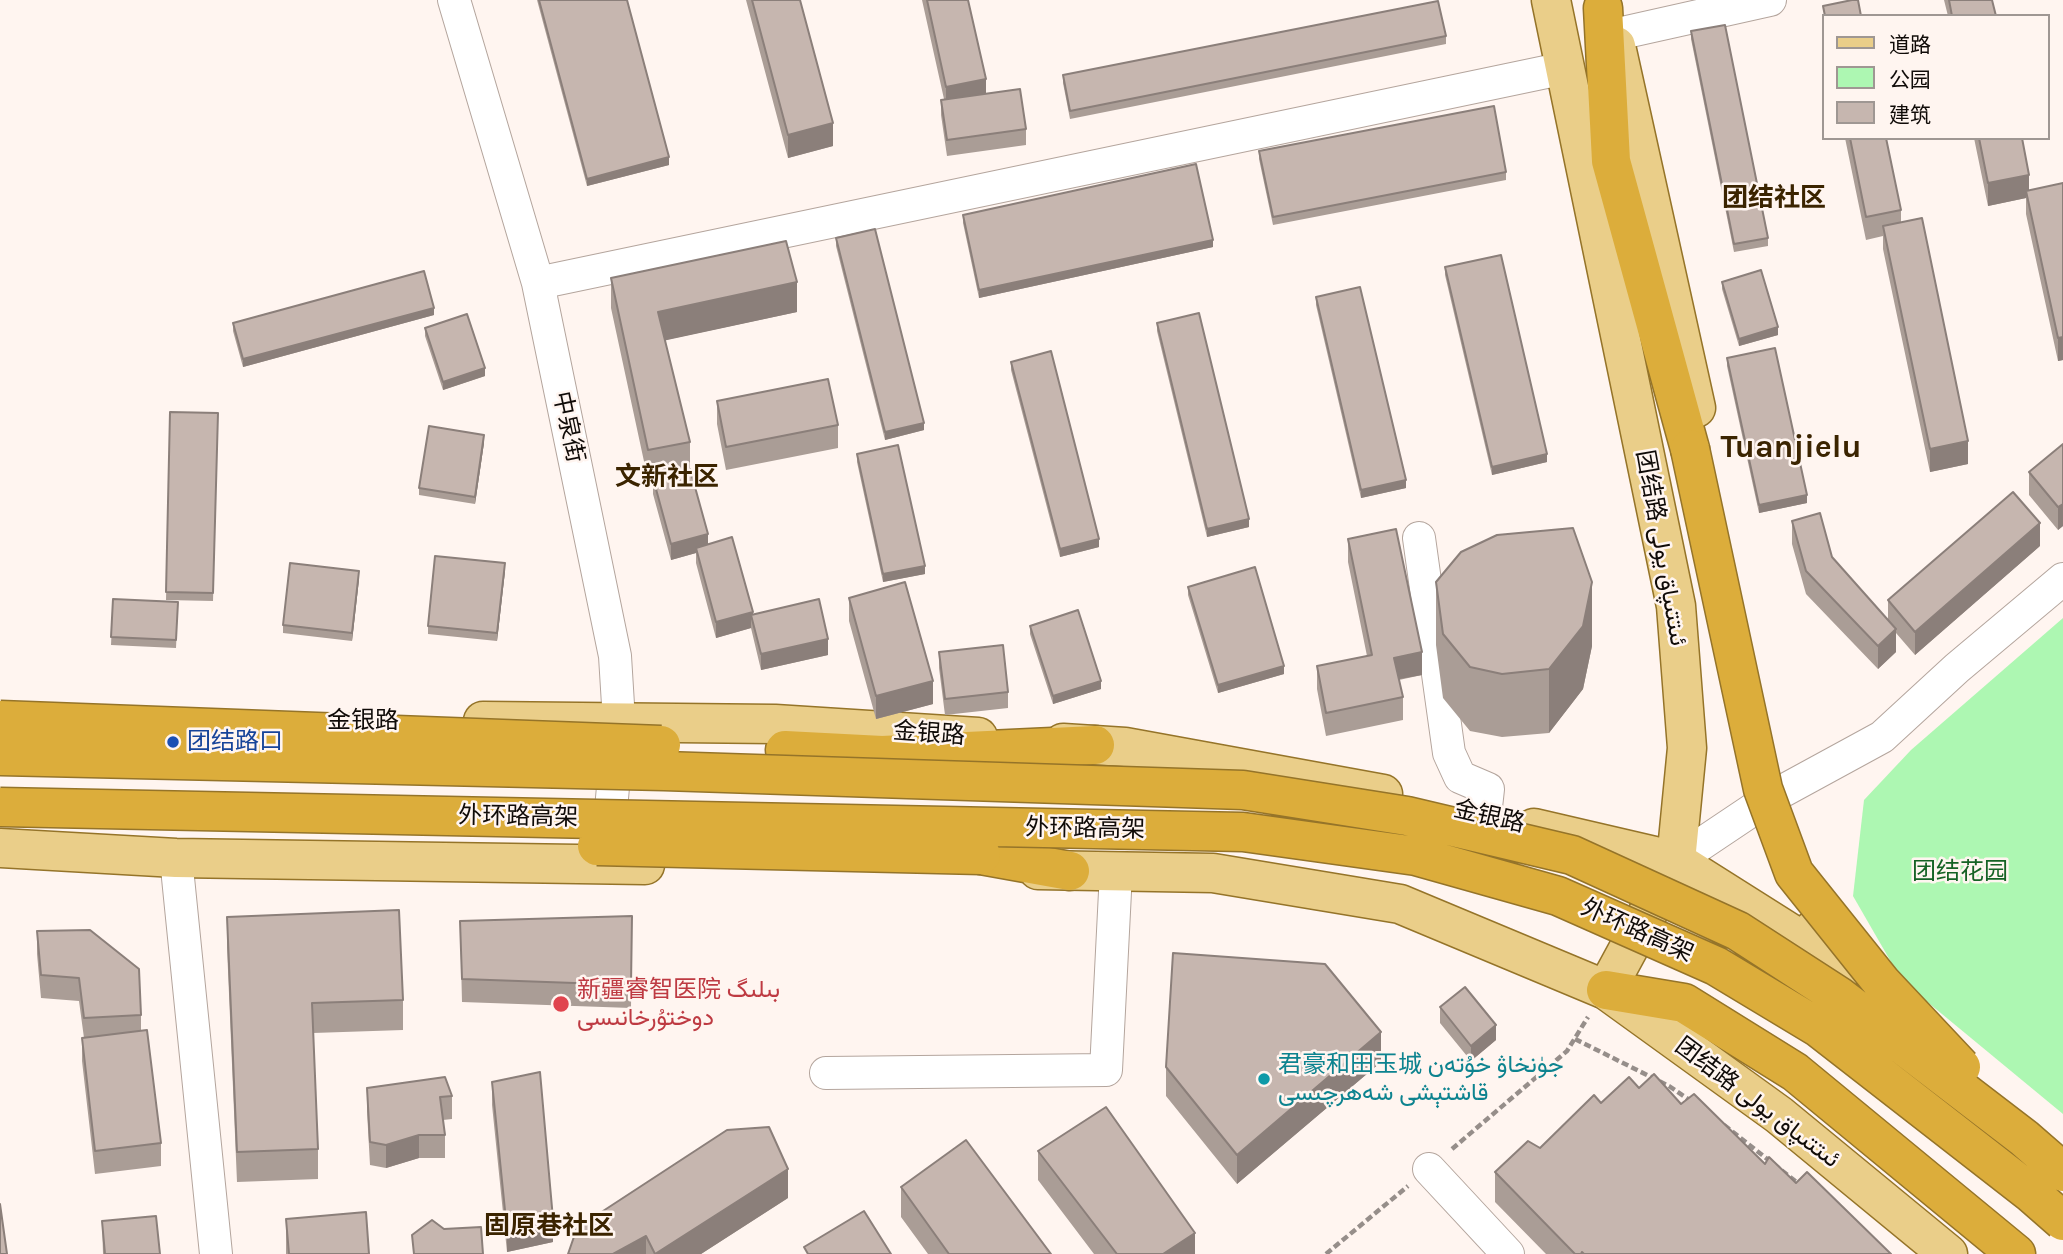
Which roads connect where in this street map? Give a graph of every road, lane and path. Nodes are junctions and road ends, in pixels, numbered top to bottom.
1 (454, 0) edge
2 (1551, 0) edge
3 (1770, 0) edge
4 (1606, 14) edge
5 (1565, 68) junction
6 (538, 283) junction
7 (1419, 538) dead end
8 (2063, 579) edge
9 (5, 720) edge
10 (619, 721) junction
11 (1096, 745) junction
12 (0, 756) edge
13 (1770, 797) junction
14 (0, 807) edge
15 (1485, 816) junction
16 (0, 831) edge
17 (0, 848) edge
18 (176, 858) junction
19 (1676, 861) junction
20 (606, 864) junction
21 (1070, 871) junction
22 (1116, 872) junction
23 (1820, 952) junction
24 (1606, 990) junction
25 (1575, 1039) junction
26 (827, 1073) dead end
27 (1699, 1107) edge
28 (1719, 1121) edge
29 (1429, 1169) junction
30 (2059, 1171) edge
31 (1801, 1186) edge
32 (2063, 1221) edge
33 (216, 1254) edge
34 (1326, 1254) edge
35 (1508, 1254) edge
36 (1948, 1254) edge
37 (2016, 1254) edge

1 - 6 street, 中泉街
2 - 5 main road, 团结路 ئىتتىپاق يولى
3 - 4 street
4 - 13 main road
4 - 30 highway, bridge
5 - 6 street
5 - 19 main road, 团结路 ئىتتىپاق يولى
6 - 10 street, 中泉街
7 - 15 street
8 - 13 street
9 - 10 main road, 金银路
9 - 11 highway, bridge
10 - 11 main road, 金银路
10 - 20 street, 中泉街
11 - 15 main road, 金银路
12 - 30 highway, 外环路高架, bridge
13 - 19 street
13 - 23 main road
14 - 32 highway, 外环路高架, bridge
15 - 19 main road, 金银路
16 - 21 highway, bridge
17 - 18 main road
18 - 20 main road
18 - 33 street
19 - 23 main road, 金银路
19 - 24 main road, 团结路 ئىتتىپاق يولى
20 - 21 main road
21 - 22 main road
22 - 24 main road
22 - 26 street
23 - 30 main road
24 - 25 path
24 - 36 main road, 团结路 ئىتتىپاق يولى
24 - 37 highway
25 - 27 path
25 - 29 path
28 - 31 path
29 - 34 path
29 - 35 street

